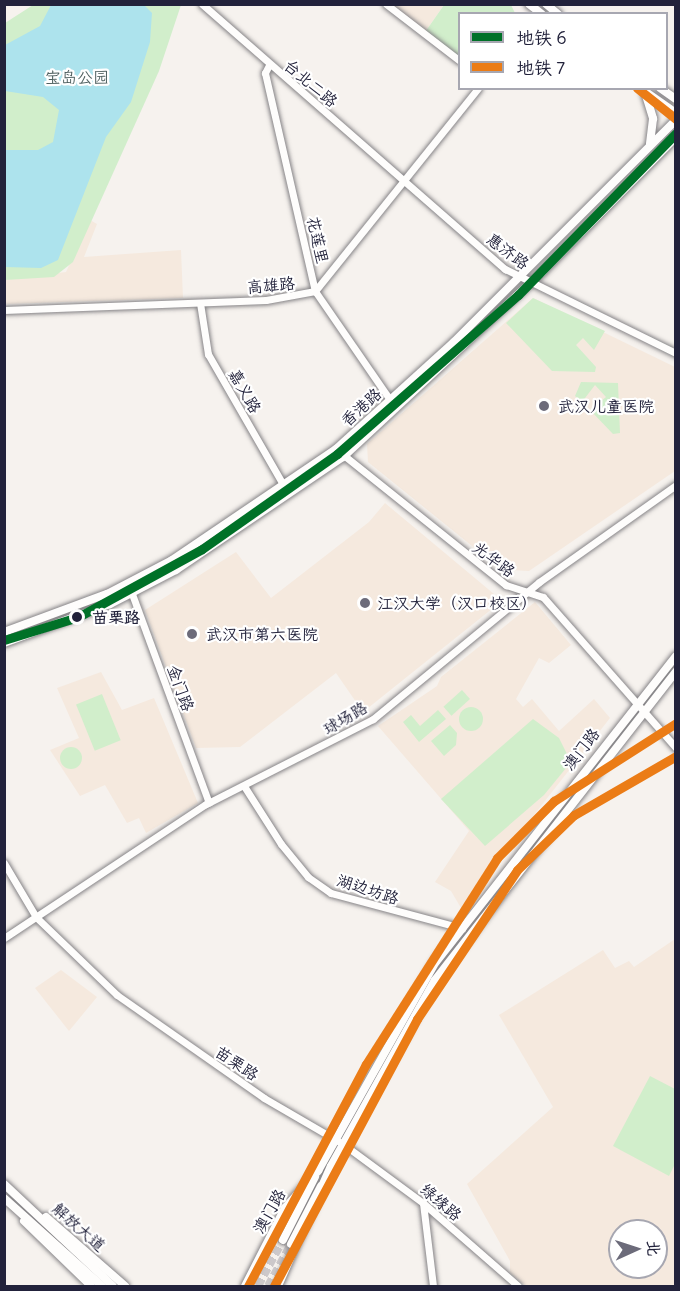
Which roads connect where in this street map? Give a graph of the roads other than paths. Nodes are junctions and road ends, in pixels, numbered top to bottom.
1 (202, 4) edge
2 (386, 4) edge
3 (458, 60) edge
4 (269, 65) junction
5 (476, 90) edge
6 (643, 90) edge
7 (663, 90) edge
8 (675, 99) edge
9 (675, 113) edge
10 (675, 120) edge
11 (675, 137) edge
12 (675, 146) edge
13 (649, 147) junction
14 (657, 156) junction
15 (404, 180) junction
16 (519, 277) junction
17 (530, 283) junction
18 (315, 291) junction
19 (200, 303) junction
20 (4, 310) edge
21 (675, 353) edge
22 (390, 401) junction
23 (336, 449) junction
24 (343, 457) junction
25 (675, 485) edge
26 (284, 486) junction
27 (128, 583) junction
28 (132, 593) junction
29 (525, 593) junction
30 (4, 632) edge
31 (4, 643) edge
32 (675, 656) edge
33 (675, 671) edge
34 (642, 705) junction
35 (675, 748) edge
36 (244, 786) junction
37 (209, 803) junction
38 (4, 863) edge
39 (36, 917) junction
40 (462, 928) junction
41 (4, 938) edge
42 (335, 1138) junction
43 (343, 1144) junction
44 (331, 1166) junction
45 (318, 1171) junction
46 (4, 1184) edge
47 (13, 1191) junction
48 (4, 1198) edge
49 (423, 1203) junction
50 (53, 1237) junction
51 (91, 1287) edge
52 (102, 1287) edge
53 (113, 1287) edge
54 (125, 1287) edge
55 (245, 1287) edge
56 (278, 1287) edge
57 (433, 1287) edge
58 (518, 1287) edge

1 - 4 street, 台北二路
2 - 3 street
4 - 15 street, 台北二路
4 - 18 street, 花莲里
5 - 15 street, 高雄路
6 - 9 main road
6 - 13 main road
7 - 8 main road
10 - 13 main road, 香港路
11 - 14 main road, 香港路
12 - 14 main road
13 - 16 main road, 香港路
14 - 17 main road, 香港路
15 - 16 street, 惠济路
15 - 18 street, 高雄路
16 - 17 street, 惠济路
16 - 22 main road, 香港路
17 - 21 street, 惠济路
17 - 24 main road, 香港路
18 - 19 street, 高雄路
18 - 22 street, 花莲里
19 - 20 street, 高雄路
19 - 26 street, 嘉义路
22 - 23 main road, 香港路
23 - 24 street, 光华路
23 - 26 main road, 香港路
24 - 28 main road, 香港路
24 - 29 street, 光华路
25 - 29 street, 球场路
26 - 27 main road, 香港路
27 - 28 street, 金门路
27 - 30 main road, 香港路
28 - 31 main road, 香港路
28 - 37 street, 金门路
29 - 34 street, 光华路
29 - 36 street, 球场路
32 - 34 main road, 澳门路
33 - 34 main road, 澳门路
34 - 35 street, 光华路
34 - 40 main road, 澳门路
34 - 43 main road, 澳门路
36 - 37 street, 球场路
36 - 40 street, 湖边坊路
37 - 39 street, 球场路
38 - 39 street, 苗栗路
39 - 41 street, 球场路
39 - 42 street, 苗栗路
40 - 42 main road, 澳门路
42 - 43 street, 苗栗路
42 - 45 main road, 澳门路
43 - 44 main road, 澳门路
43 - 49 street, 绿缘路
44 - 45 main road
44 - 56 main road, 澳门路
45 - 55 main road, 澳门路
46 - 47 main road, 解放大道
47 - 50 main road, 解放大道
47 - 54 main road, 解放大道
48 - 50 main road, 解放大道
48 - 51 main road, 解放大道
49 - 57 street
49 - 58 street, 绿缘路
50 - 52 main road, 解放大道
50 - 53 main road, 解放大道

